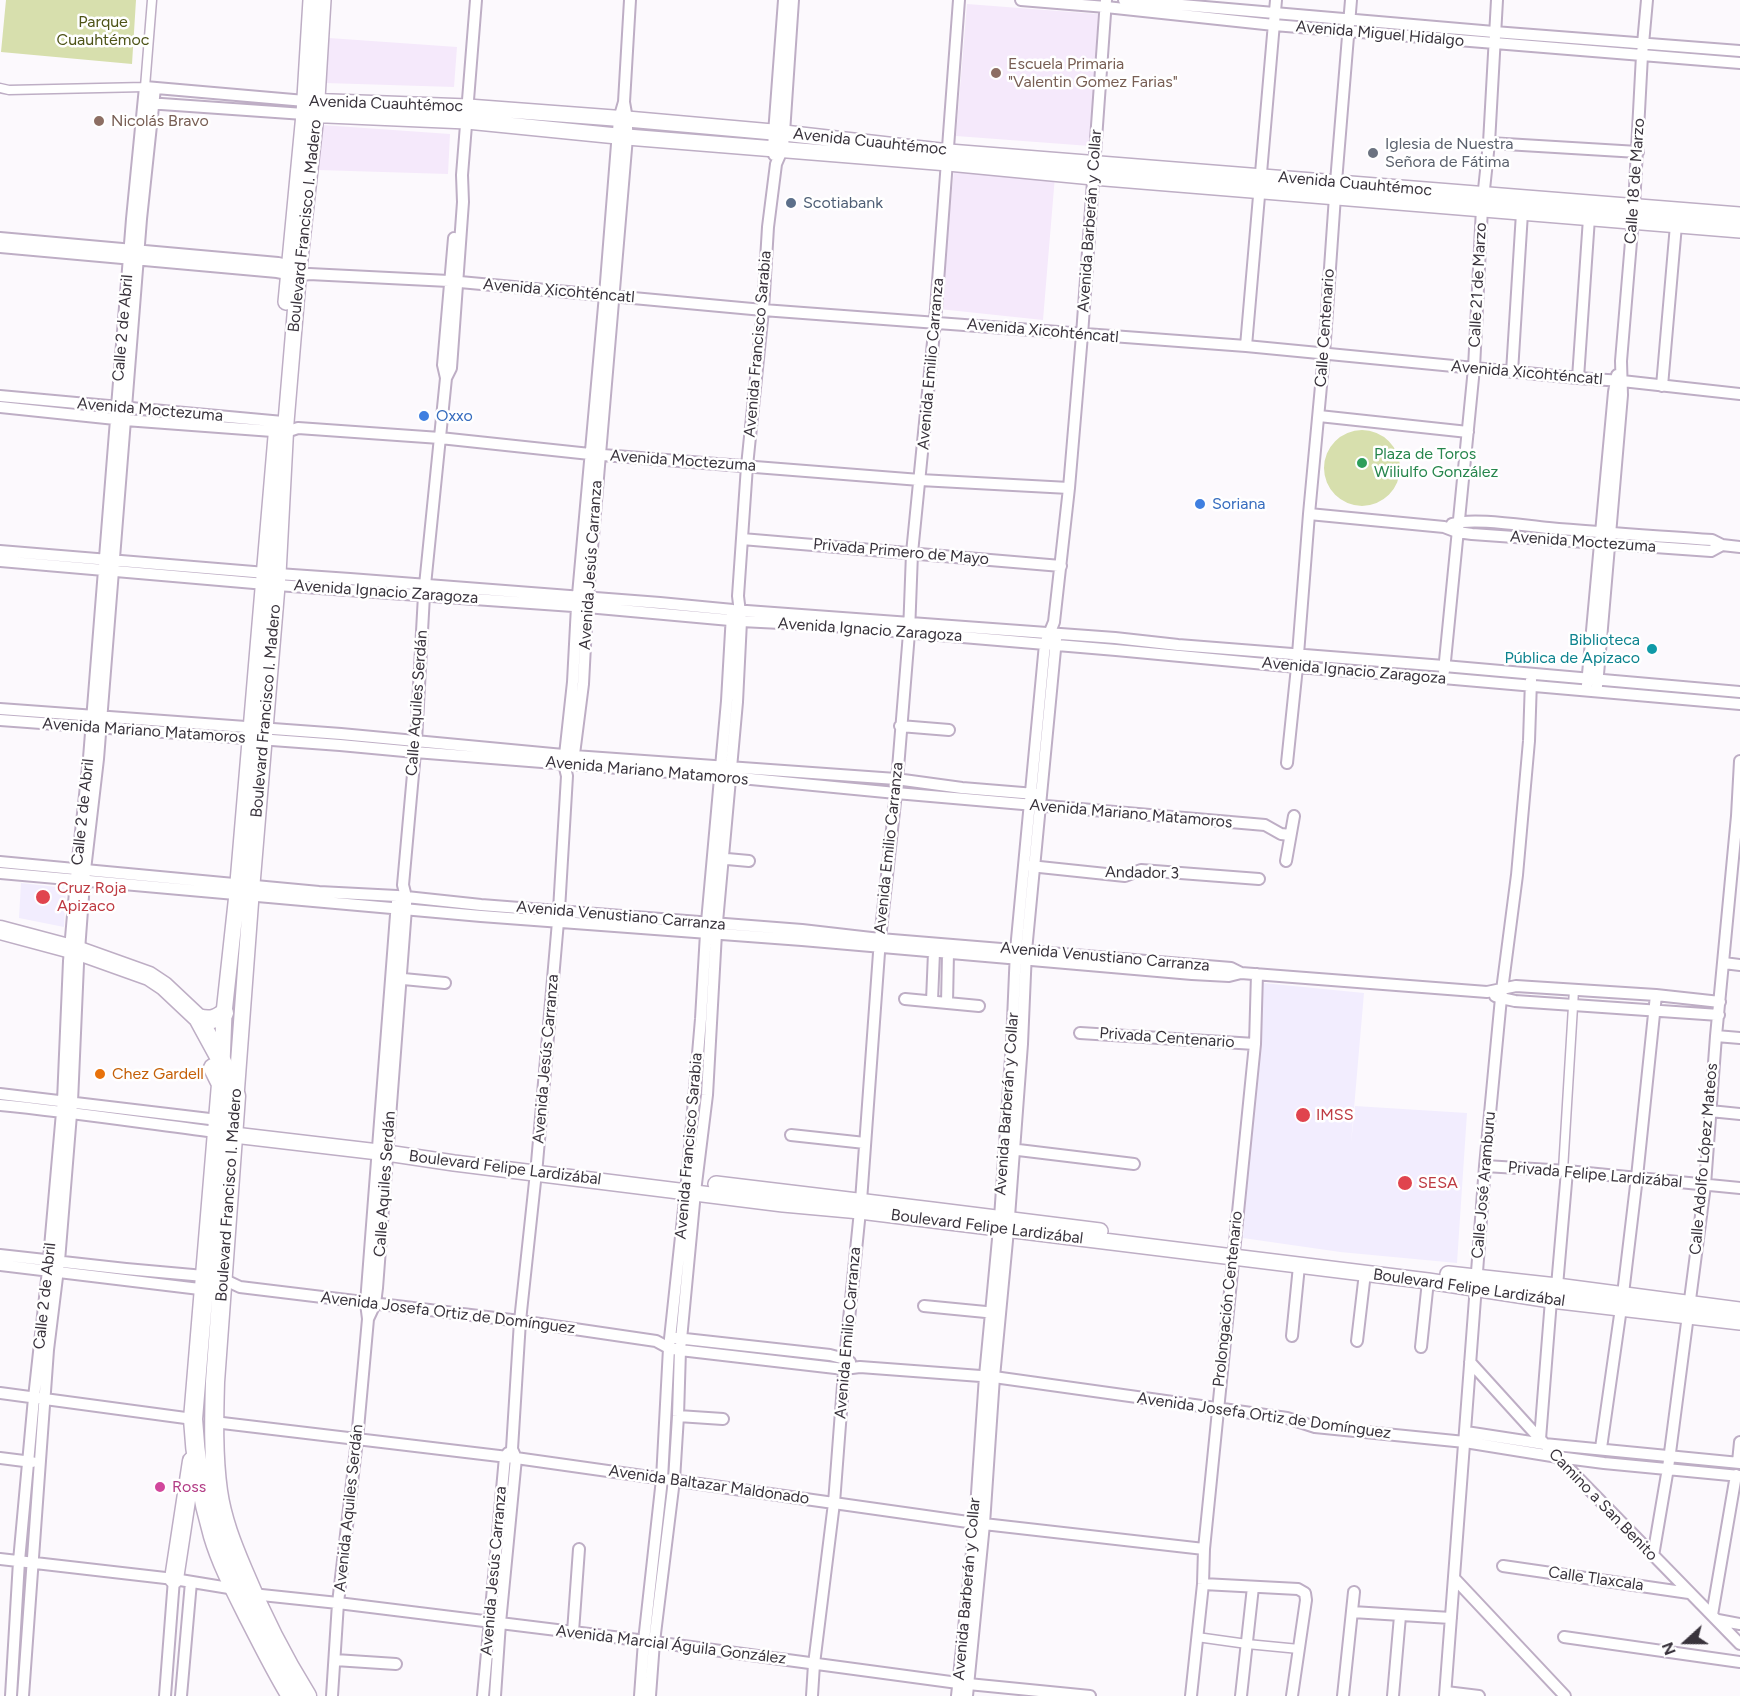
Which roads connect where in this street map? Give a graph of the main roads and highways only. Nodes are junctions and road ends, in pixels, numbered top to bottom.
1 (311, 0) edge
2 (323, 0) edge
3 (311, 108) junction
4 (468, 114) junction
5 (778, 140) junction
6 (1483, 201) junction
7 (1633, 214) junction
8 (1740, 215) edge
9 (1740, 230) edge
10 (244, 890) junction
11 (0, 930) edge
12 (0, 942) edge
13 (74, 956) junction
14 (224, 1013) junction
15 (198, 1018) junction
16 (222, 1062) junction
17 (221, 1084) junction
18 (236, 1096) junction
19 (226, 1128) junction
20 (1233, 1253) junction
21 (1357, 1269) junction
22 (1476, 1283) junction
23 (1689, 1309) junction
24 (1740, 1310) edge
25 (1740, 1322) edge
26 (194, 1444) junction
27 (182, 1581) road end
28 (291, 1696) edge
29 (307, 1696) edge

1 - 3 main road, Boulevard Francisco I. Madero
2 - 3 main road, Boulevard Francisco I. Madero
3 - 4 main road, Avenida Cuauhtémoc
3 - 10 main road, Boulevard Francisco I. Madero
4 - 5 main road, Avenida Cuauhtémoc
4 - 5 main road, Avenida Cuauhtémoc
5 - 6 main road, Avenida Cuauhtémoc
6 - 7 main road, Avenida Cuauhtémoc
6 - 7 main road, Avenida Cuauhtémoc
7 - 8 main road, Avenida Cuauhtémoc
7 - 9 main road, Avenida Cuauhtémoc
10 - 14 main road, Boulevard Francisco I. Madero
10 - 18 main road, Boulevard Francisco I. Madero
11 - 13 main road
12 - 13 main road
13 - 15 main road
13 - 17 main road
14 - 15 main road
14 - 16 main road, Boulevard Francisco I. Madero
15 - 16 main road
16 - 17 main road, Boulevard Francisco I. Madero
16 - 18 main road
17 - 19 main road, Boulevard Francisco I. Madero
18 - 19 main road, Boulevard Francisco I. Madero
19 - 20 main road, Boulevard Felipe Lardizábal
19 - 26 main road, Boulevard Francisco I. Madero
19 - 29 main road, Boulevard Francisco I. Madero
20 - 21 main road, Boulevard Felipe Lardizábal
20 - 21 main road, Boulevard Felipe Lardizábal
21 - 22 main road, Boulevard Felipe Lardizábal
21 - 22 main road, Boulevard Felipe Lardizábal
22 - 23 main road, Boulevard Felipe Lardizábal
23 - 24 main road, Boulevard Felipe Lardizábal
23 - 25 main road, Boulevard Felipe Lardizábal
26 - 27 main road
26 - 28 main road

